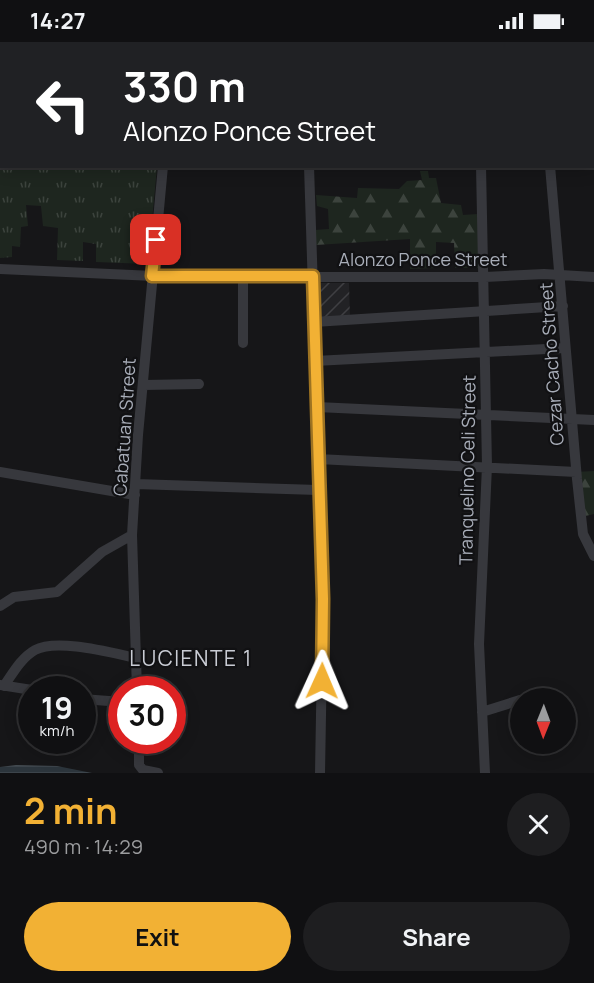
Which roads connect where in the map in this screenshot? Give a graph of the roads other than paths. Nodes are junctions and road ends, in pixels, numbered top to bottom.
1 (163, 168) edge
2 (309, 168) edge
3 (481, 168) edge
4 (550, 168) edge
5 (0, 269) edge
6 (561, 274) junction
7 (243, 275) junction
8 (152, 276) junction
9 (313, 276) junction
10 (484, 276) junction
11 (594, 277) edge
12 (563, 306) junction
13 (485, 311) junction
14 (314, 322) junction
15 (243, 343) dead end
16 (565, 348) junction
17 (485, 352) junction
18 (315, 362) junction
19 (199, 384) dead end
20 (144, 385) junction
21 (317, 407) junction
22 (486, 416) junction
23 (571, 420) junction
24 (594, 420) edge
25 (318, 459) junction
26 (487, 466) junction
27 (0, 472) edge
28 (576, 472) junction
29 (135, 490) junction
30 (318, 490) junction
31 (132, 535) junction
32 (594, 556) edge
33 (0, 606) edge
34 (137, 657) junction
35 (138, 676) edge
36 (2, 685) edge
37 (18, 688) edge
38 (510, 703) edge
39 (482, 712) junction
40 (139, 754) edge
41 (158, 773) edge
42 (320, 773) edge
43 (485, 773) edge

1 - 8 street, Cabatuan Street
2 - 9 street
3 - 10 street, Tranquelino Celi Street
4 - 6 street, Cezar Cacho Street
5 - 8 street, Alonzo Ponce Street
6 - 10 street, Alonzo Ponce Street
6 - 11 street, Alonzo Ponce Street
6 - 12 street, Cezar Cacho Street
7 - 8 street, Alonzo Ponce Street
7 - 9 street, Alonzo Ponce Street
7 - 15 street
8 - 20 street, Cabatuan Street
9 - 10 street, Alonzo Ponce Street
9 - 14 street
10 - 13 street, Tranquelino Celi Street
12 - 13 street
12 - 16 street, Cezar Cacho Street
13 - 14 street
13 - 17 street, Tranquelino Celi Street
14 - 18 street
16 - 17 street
16 - 23 street, Cezar Cacho Street
17 - 18 street
17 - 22 street, Tranquelino Celi Street
18 - 21 street
19 - 20 street
20 - 29 street, Cabatuan Street
21 - 22 street
21 - 25 street
22 - 23 street
22 - 26 street, Tranquelino Celi Street
23 - 24 street
23 - 28 street, Cezar Cacho Street
25 - 26 street
25 - 30 street
26 - 28 street
26 - 39 street, Tranquelino Celi Street
27 - 29 street
28 - 32 street, Cezar Cacho Street
29 - 30 street
29 - 31 street, Cabatuan Street
30 - 42 street
31 - 33 street
31 - 34 street, Cabatuan Street
34 - 35 street, Cabatuan Street
34 - 36 street
36 - 37 street
38 - 39 street
39 - 43 street, Tranquelino Celi Street
40 - 41 street

